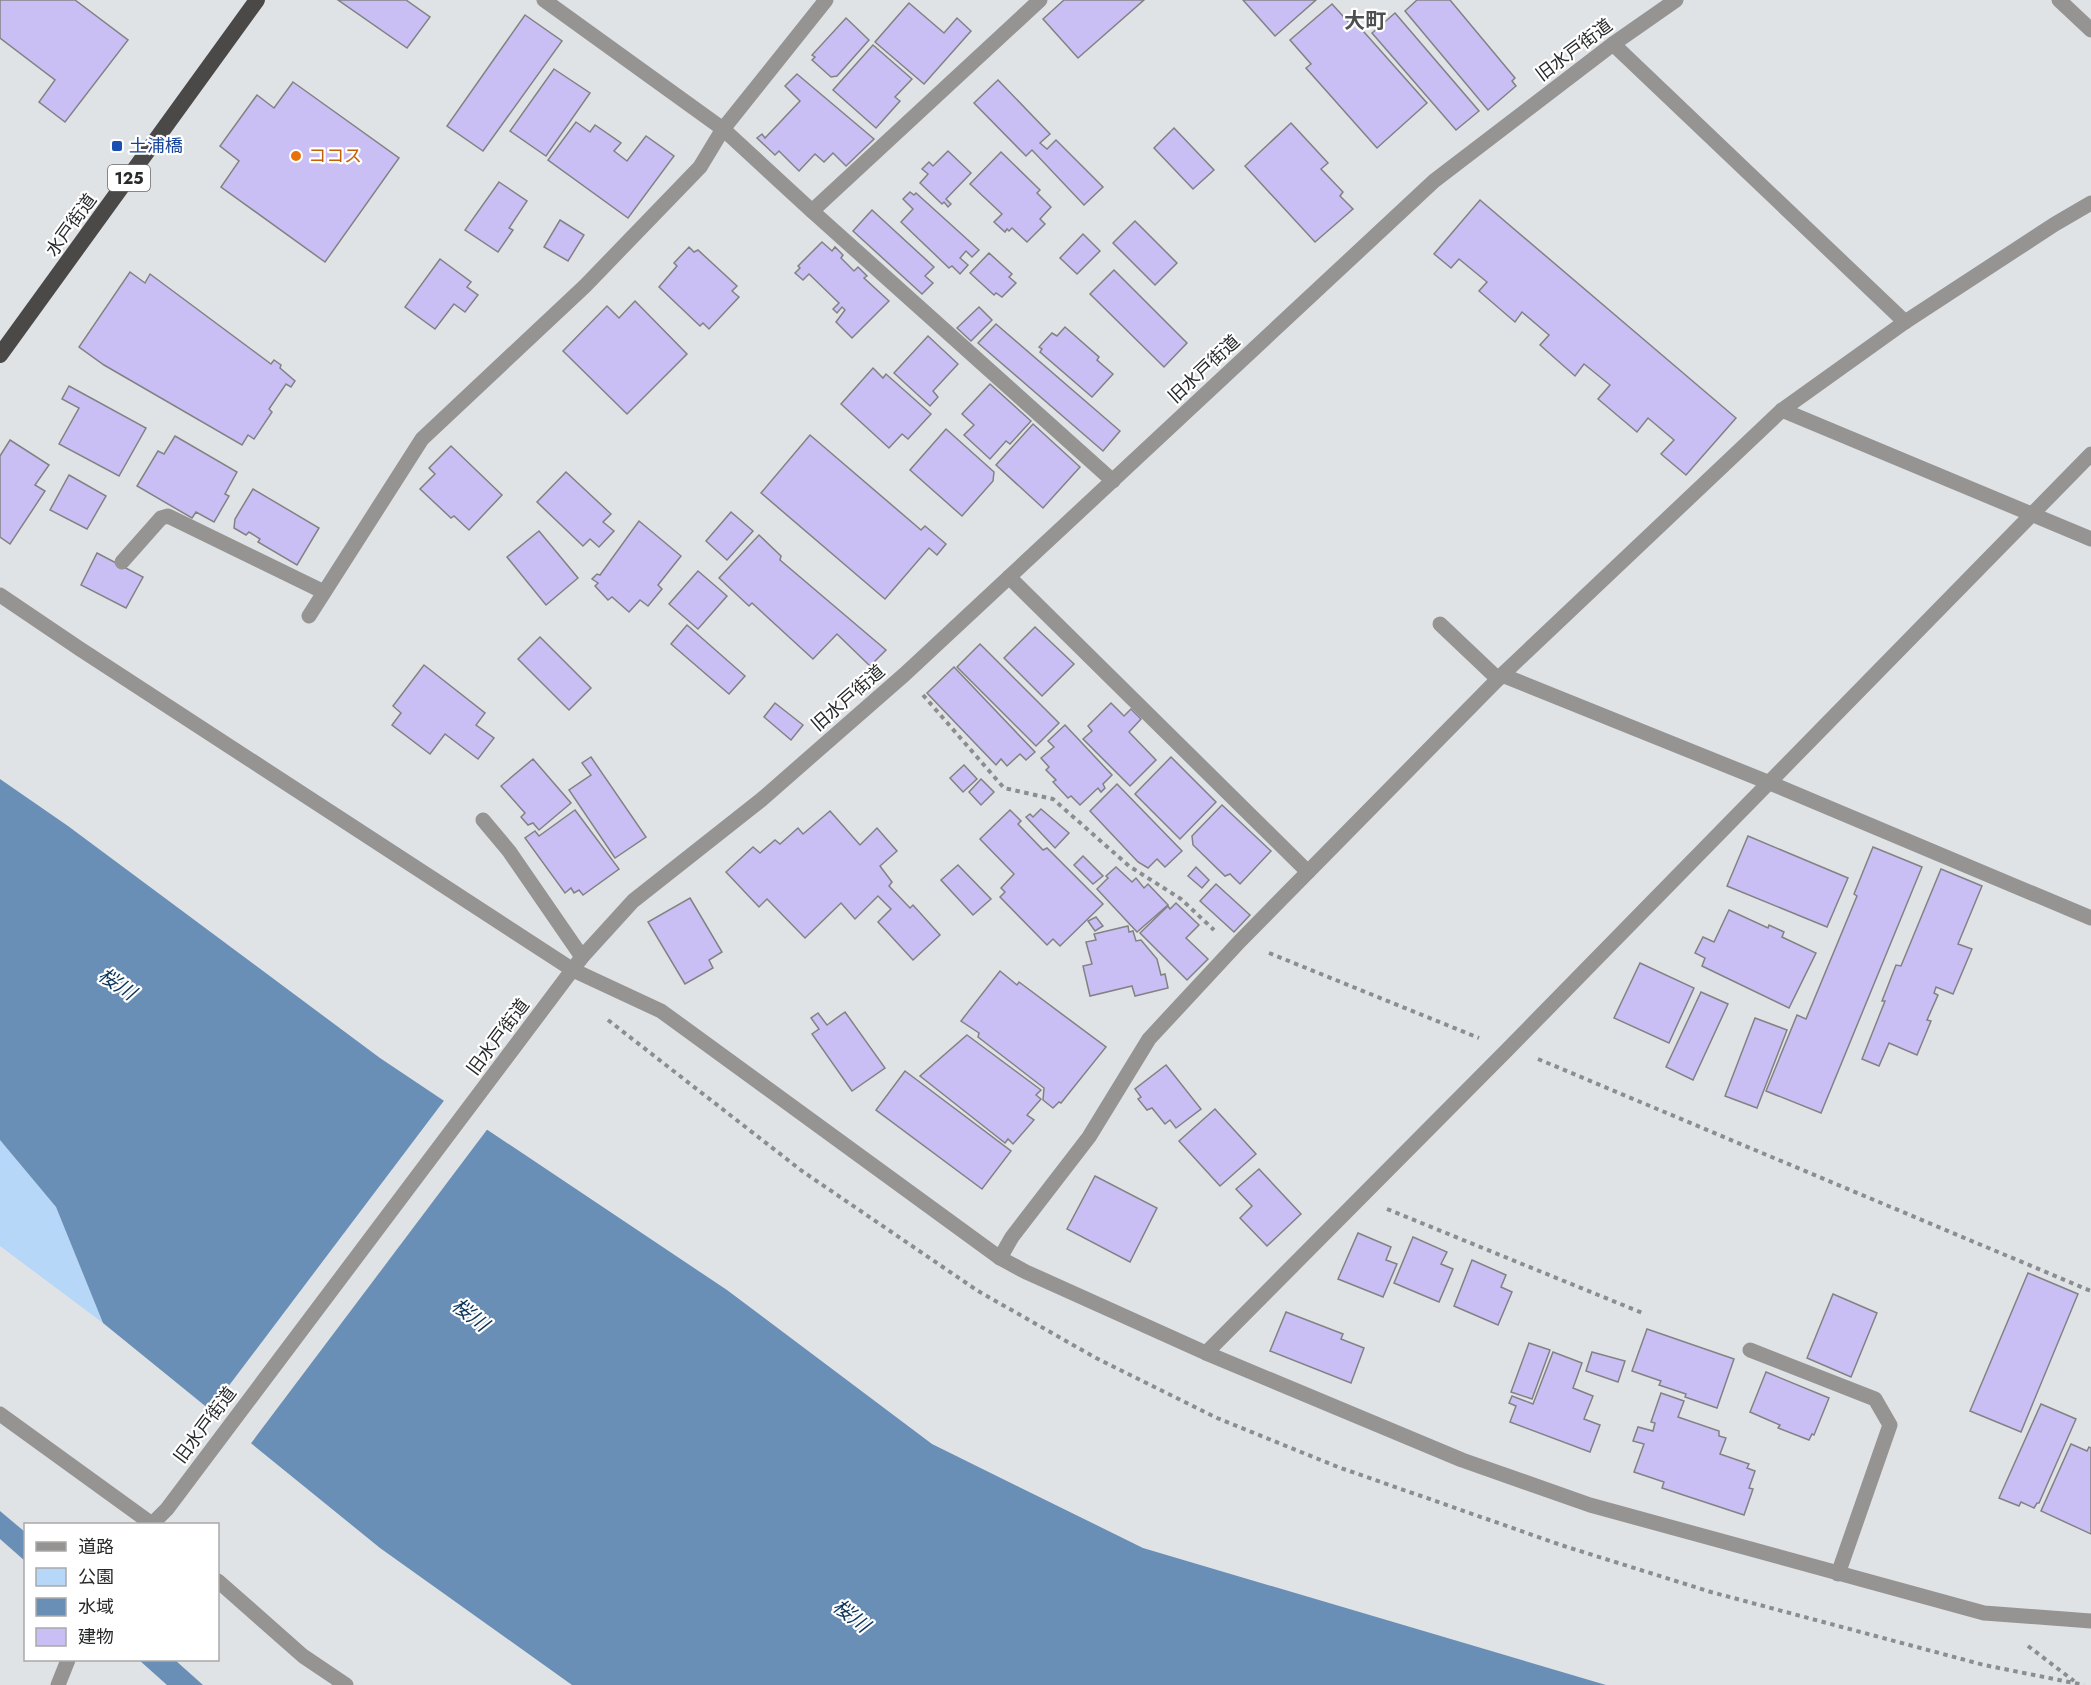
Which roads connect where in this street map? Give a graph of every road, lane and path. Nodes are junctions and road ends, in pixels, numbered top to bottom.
1 (257, 0) edge
2 (544, 0) edge
3 (826, 0) edge
4 (1040, 0) edge
5 (1676, 0) edge
6 (2060, 0) edge
7 (2091, 30) edge
8 (1613, 44) junction
9 (723, 129) junction
10 (2091, 203) edge
11 (812, 211) junction
12 (1905, 322) junction
13 (0, 355) edge
14 (1782, 410) junction
15 (2091, 454) edge
16 (1113, 481) junction
17 (2032, 514) junction
18 (2091, 539) edge
19 (122, 562) dead end
20 (1009, 577) junction
21 (324, 592) junction
22 (0, 595) edge
23 (309, 616) dead end
24 (1440, 624) dead end
25 (905, 674) junction
26 (1500, 677) junction
27 (1770, 783) junction
28 (483, 820) dead end
29 (1308, 873) junction
30 (2091, 918) edge
31 (1237, 945) junction
32 (577, 964) junction
33 (1509, 1048) junction
34 (1361, 1198) junction
35 (1000, 1258) junction
36 (2091, 1291) edge
37 (1645, 1314) dead end
38 (1750, 1350) dead end
39 (1206, 1353) junction
40 (0, 1414) edge
41 (151, 1523) edge
42 (153, 1523) edge
43 (1838, 1574) junction
44 (219, 1582) edge
45 (1984, 1612) junction
46 (2091, 1621) edge
47 (67, 1661) edge
48 (2077, 1684) edge
49 (58, 1685) edge
50 (346, 1685) edge

1 - 13 highway, 水戸街道 / 125
2 - 9 street
3 - 9 street
4 - 11 street
5 - 8 street, 旧水戸街道
6 - 7 street
8 - 12 street
8 - 16 street, 旧水戸街道
9 - 11 street
9 - 21 street
10 - 12 street
11 - 16 street
12 - 14 street
14 - 17 street
14 - 26 street
15 - 17 street
16 - 20 street, 旧水戸街道
17 - 18 street
17 - 27 street
19 - 21 street
20 - 25 street, 旧水戸街道
20 - 29 street
21 - 23 street
22 - 32 street
24 - 26 street
25 - 31 path
25 - 32 street, 旧水戸街道
26 - 27 street
26 - 29 street
27 - 30 street
27 - 33 street
28 - 32 street
29 - 31 street
31 - 33 path
31 - 35 street
32 - 35 street
32 - 42 street, 旧水戸街道
33 - 34 street
33 - 36 path
34 - 37 path
34 - 39 street
35 - 39 street
38 - 43 street
39 - 43 street
40 - 41 street
43 - 45 street
44 - 50 street
45 - 46 street
45 - 48 path
47 - 49 street

